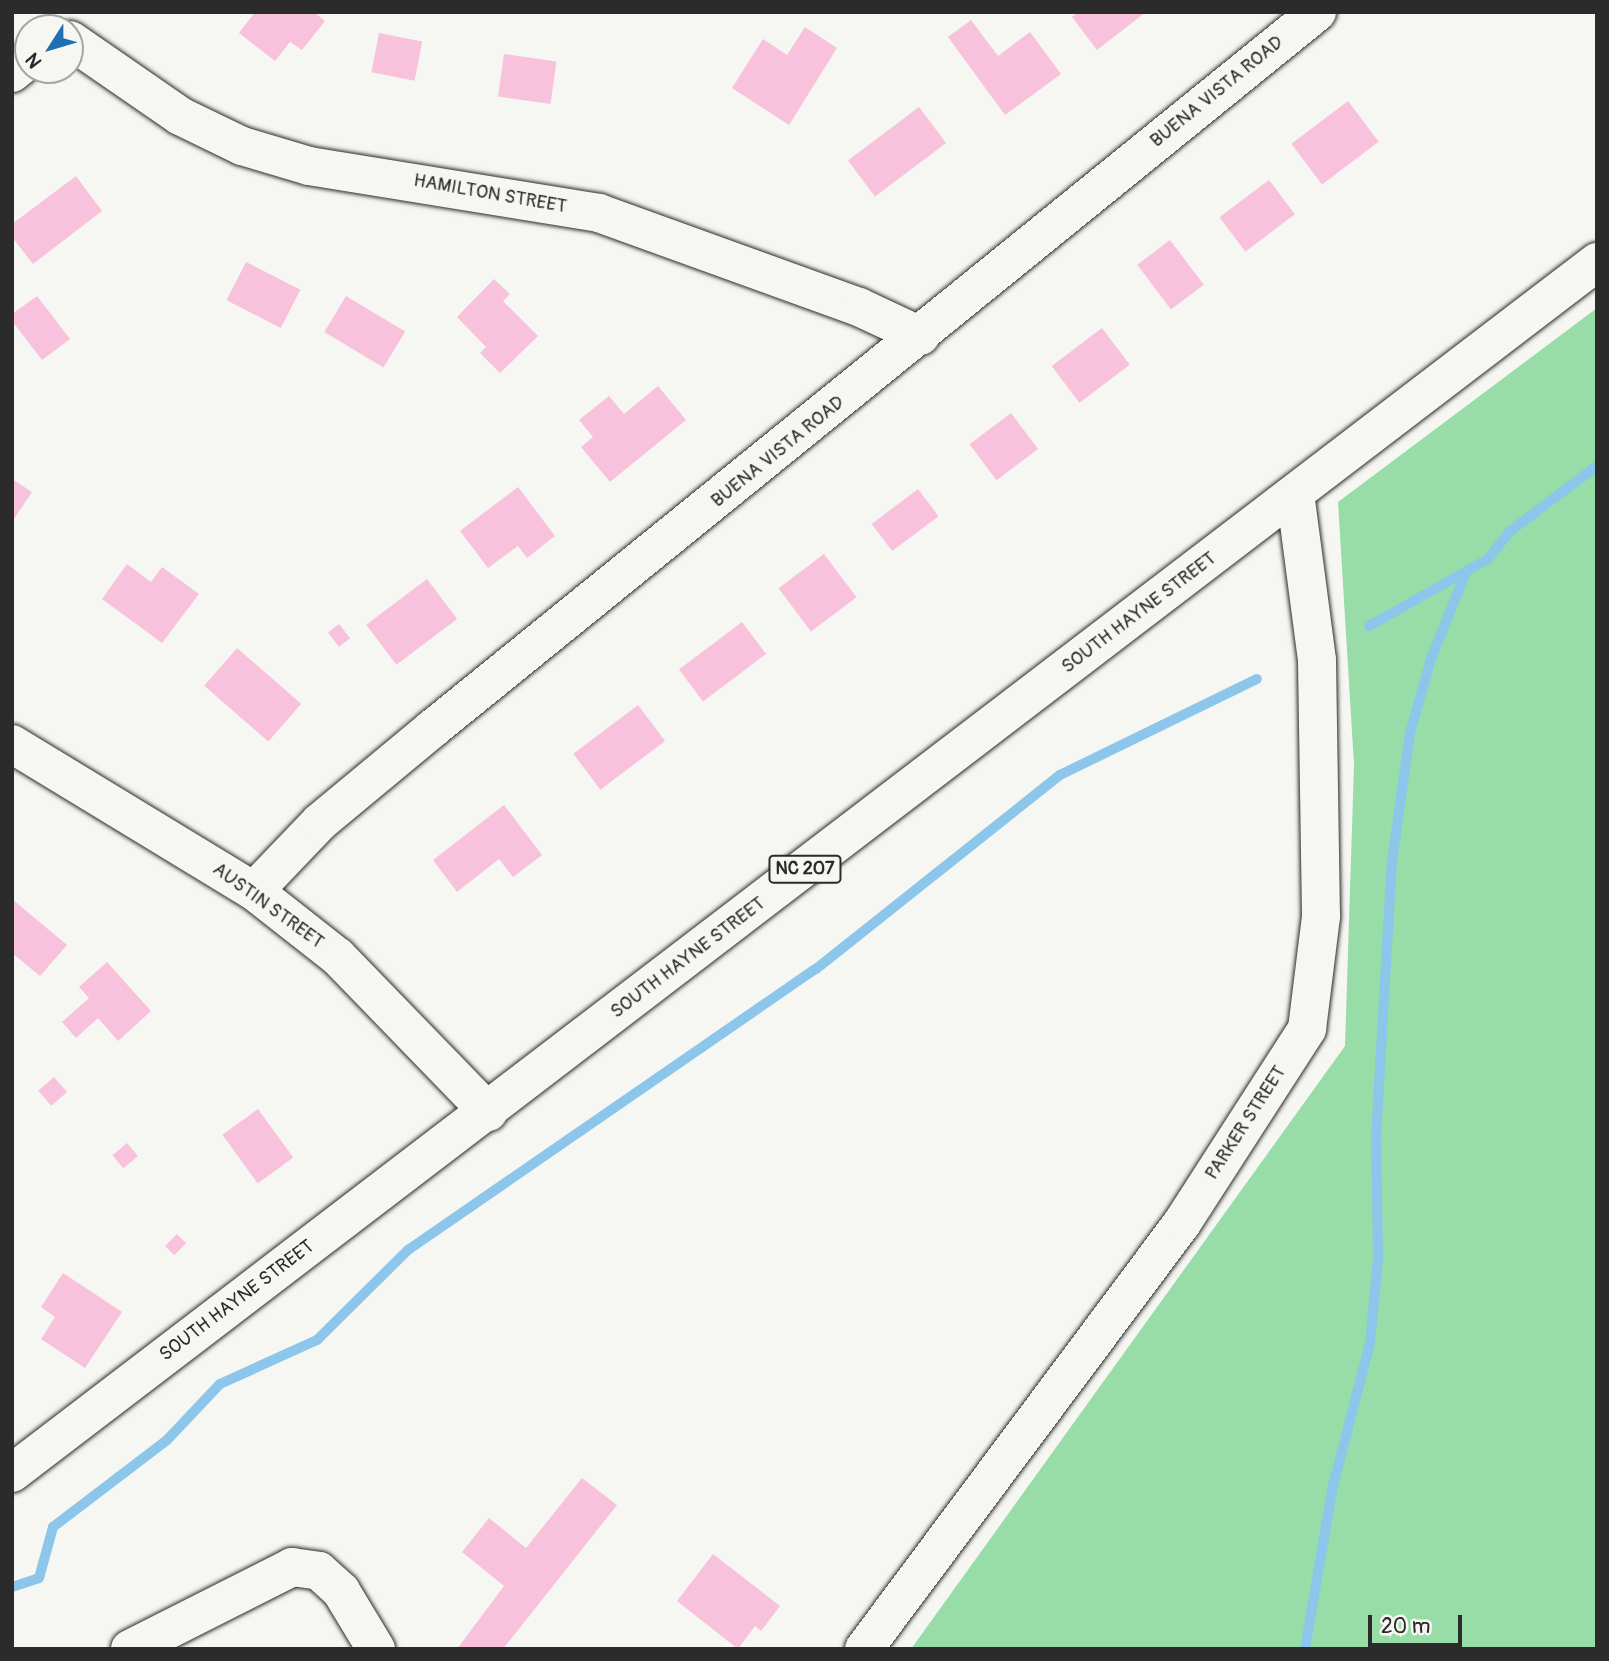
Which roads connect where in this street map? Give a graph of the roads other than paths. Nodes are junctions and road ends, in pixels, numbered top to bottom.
1 (1313, 15) edge
2 (84, 50) edge
3 (1597, 262) edge
4 (920, 336) junction
5 (1295, 494) junction
6 (12, 744) edge
7 (254, 891) junction
8 (488, 1112) junction
9 (15, 1467) edge
10 (130, 1649) edge
11 (376, 1649) edge
12 (864, 1649) edge

1 - 4 street, BUENA VISTA ROAD
2 - 4 street, HAMILTON STREET
3 - 5 street, SOUTH HAYNE STREET / NC 207
4 - 7 street, BUENA VISTA ROAD
5 - 8 street, SOUTH HAYNE STREET / NC 207
5 - 12 street, PARKER STREET
6 - 7 street, AUSTIN STREET
7 - 8 street, AUSTIN STREET
8 - 9 street, SOUTH HAYNE STREET / NC 207
10 - 11 street

